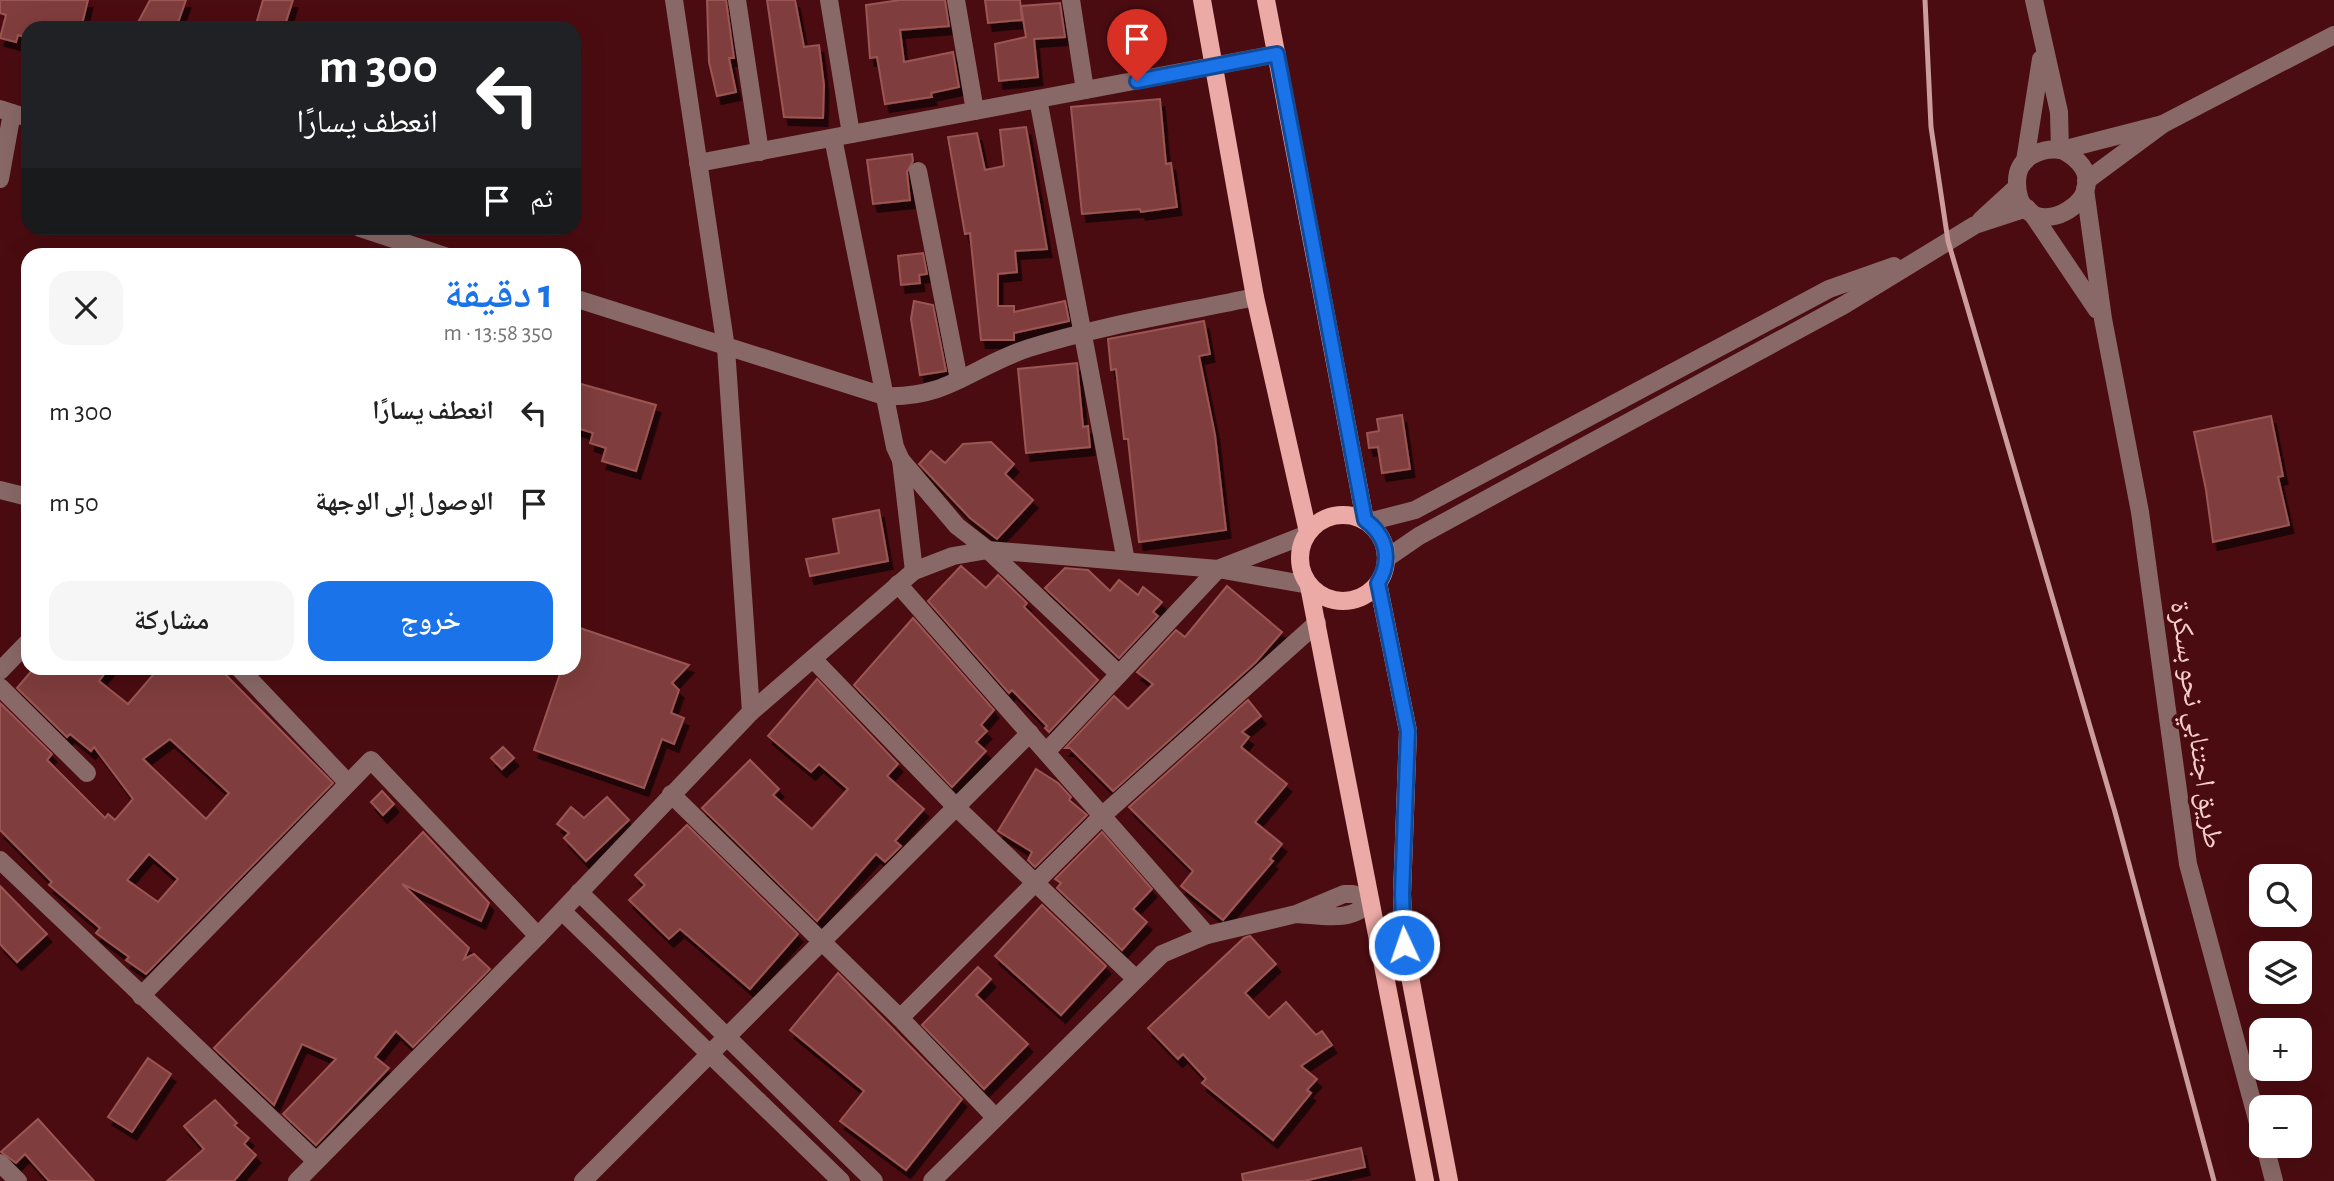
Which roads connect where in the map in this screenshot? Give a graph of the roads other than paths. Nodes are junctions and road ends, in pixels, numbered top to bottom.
1 (674, 0) edge
2 (737, 0) edge
3 (830, 0) edge
4 (956, 0) edge
5 (1071, 0) edge
6 (1202, 0) edge
7 (1266, 0) edge
8 (2034, 0) edge
9 (2334, 35) edge
10 (2043, 46) junction
11 (1277, 54) junction
12 (1214, 67) junction
13 (1085, 90) junction
14 (1038, 99) junction
15 (975, 111) junction
16 (13, 113) edge
17 (2163, 124) junction
18 (842, 136) junction
19 (2061, 150) junction
20 (760, 152) junction
21 (2025, 161) junction
22 (698, 163) junction
23 (918, 171) dead end
24 (0, 179) edge
25 (2085, 185) junction
26 (2017, 187) junction
27 (2029, 210) junction
28 (1975, 225) junction
29 (381, 235) edge
30 (421, 248) edge
31 (1927, 254) junction
32 (1255, 297) junction
33 (581, 300) edge
34 (2103, 319) junction
35 (1081, 334) junction
36 (726, 348) junction
37 (959, 380) junction
38 (884, 396) junction
39 (901, 460) junction
40 (0, 490) edge
41 (21, 495) edge
42 (1366, 521) junction
43 (1306, 534) junction
44 (988, 550) junction
45 (1387, 558) junction
46 (1126, 561) junction
47 (1218, 569) junction
48 (914, 572) junction
49 (1378, 583) junction
50 (898, 584) junction
51 (1309, 585) junction
52 (1317, 623) junction
53 (21, 649) edge
54 (813, 659) junction
55 (0, 671) edge
56 (1119, 674) junction
57 (246, 675) edge
58 (0, 687) edge
59 (751, 712) junction
60 (1030, 733) junction
61 (1046, 751) junction
62 (87, 773) dead end
63 (348, 783) junction
64 (671, 794) junction
65 (957, 808) junction
66 (1103, 815) junction
67 (0, 860) edge
68 (1034, 883) junction
69 (579, 892) junction
70 (1402, 894) junction
71 (1370, 900) junction
72 (562, 911) junction
73 (1207, 935) junction
74 (538, 936) junction
75 (823, 941) junction
76 (1135, 978) junction
77 (141, 996) junction
78 (900, 1018) junction
79 (727, 1037) junction
80 (711, 1052) junction
81 (2250, 1095) edge
82 (995, 1117) junction
83 (2267, 1158) edge
84 (316, 1161) junction
85 (0, 1163) edge
86 (18, 1181) edge
87 (297, 1181) edge
88 (583, 1181) edge
89 (841, 1181) edge
90 (874, 1181) edge
91 (932, 1181) edge
92 (1425, 1181) edge
93 (1449, 1181) edge
94 (2274, 1181) edge

1 - 22 street
2 - 20 street
3 - 18 street
4 - 15 street
5 - 13 street
6 - 12 main road
7 - 11 main road
8 - 10 street
9 - 17 street
10 - 19 street
10 - 21 street
11 - 12 street
11 - 42 main road
12 - 13 street
12 - 32 main road
13 - 14 street
14 - 15 street
14 - 35 street
15 - 18 street
16 - 24 street
17 - 19 street
17 - 25 street
18 - 20 street
18 - 38 street
19 - 21 street
19 - 25 street
20 - 22 street
21 - 26 street
22 - 36 street
23 - 37 street
25 - 27 street
25 - 34 street, طريق اجتنابي نحو بسكرة
26 - 27 street
26 - 28 street
27 - 28 street
27 - 34 street
28 - 31 street
29 - 30 street
31 - 42 street
31 - 45 street
32 - 35 street
32 - 43 main road
33 - 36 street
34 - 81 street, طريق اجتنابي نحو بسكرة
35 - 37 street
35 - 46 street
36 - 38 street
36 - 59 street
37 - 38 street
38 - 39 street
39 - 44 street
39 - 48 street
40 - 41 street
42 - 43 main road
42 - 45 main road
43 - 47 street
43 - 51 main road
44 - 46 street
44 - 48 street
44 - 56 street
45 - 49 main road
46 - 47 street
47 - 51 street
47 - 56 street
48 - 50 street
49 - 51 main road
49 - 70 main road
50 - 54 street
50 - 60 street
51 - 52 main road
52 - 66 street
52 - 71 main road
53 - 55 street
54 - 59 street
54 - 65 street
56 - 61 street
57 - 63 street
58 - 62 street
59 - 64 street
60 - 61 street
60 - 65 street
61 - 66 street
63 - 74 street
63 - 77 street
64 - 69 street
64 - 75 street
65 - 68 street
65 - 75 street
66 - 68 street
66 - 73 street
67 - 77 street
68 - 76 street
68 - 78 street
69 - 72 street
69 - 79 street
70 - 71 main road
70 - 93 main road
71 - 73 street
71 - 92 main road
72 - 74 street
72 - 80 street
73 - 76 street
74 - 84 street
75 - 78 street
75 - 79 street
76 - 82 street
77 - 84 street
78 - 82 street
79 - 80 street
79 - 90 street
80 - 88 street
80 - 89 street
82 - 91 street
83 - 94 street
84 - 87 street
85 - 86 street

